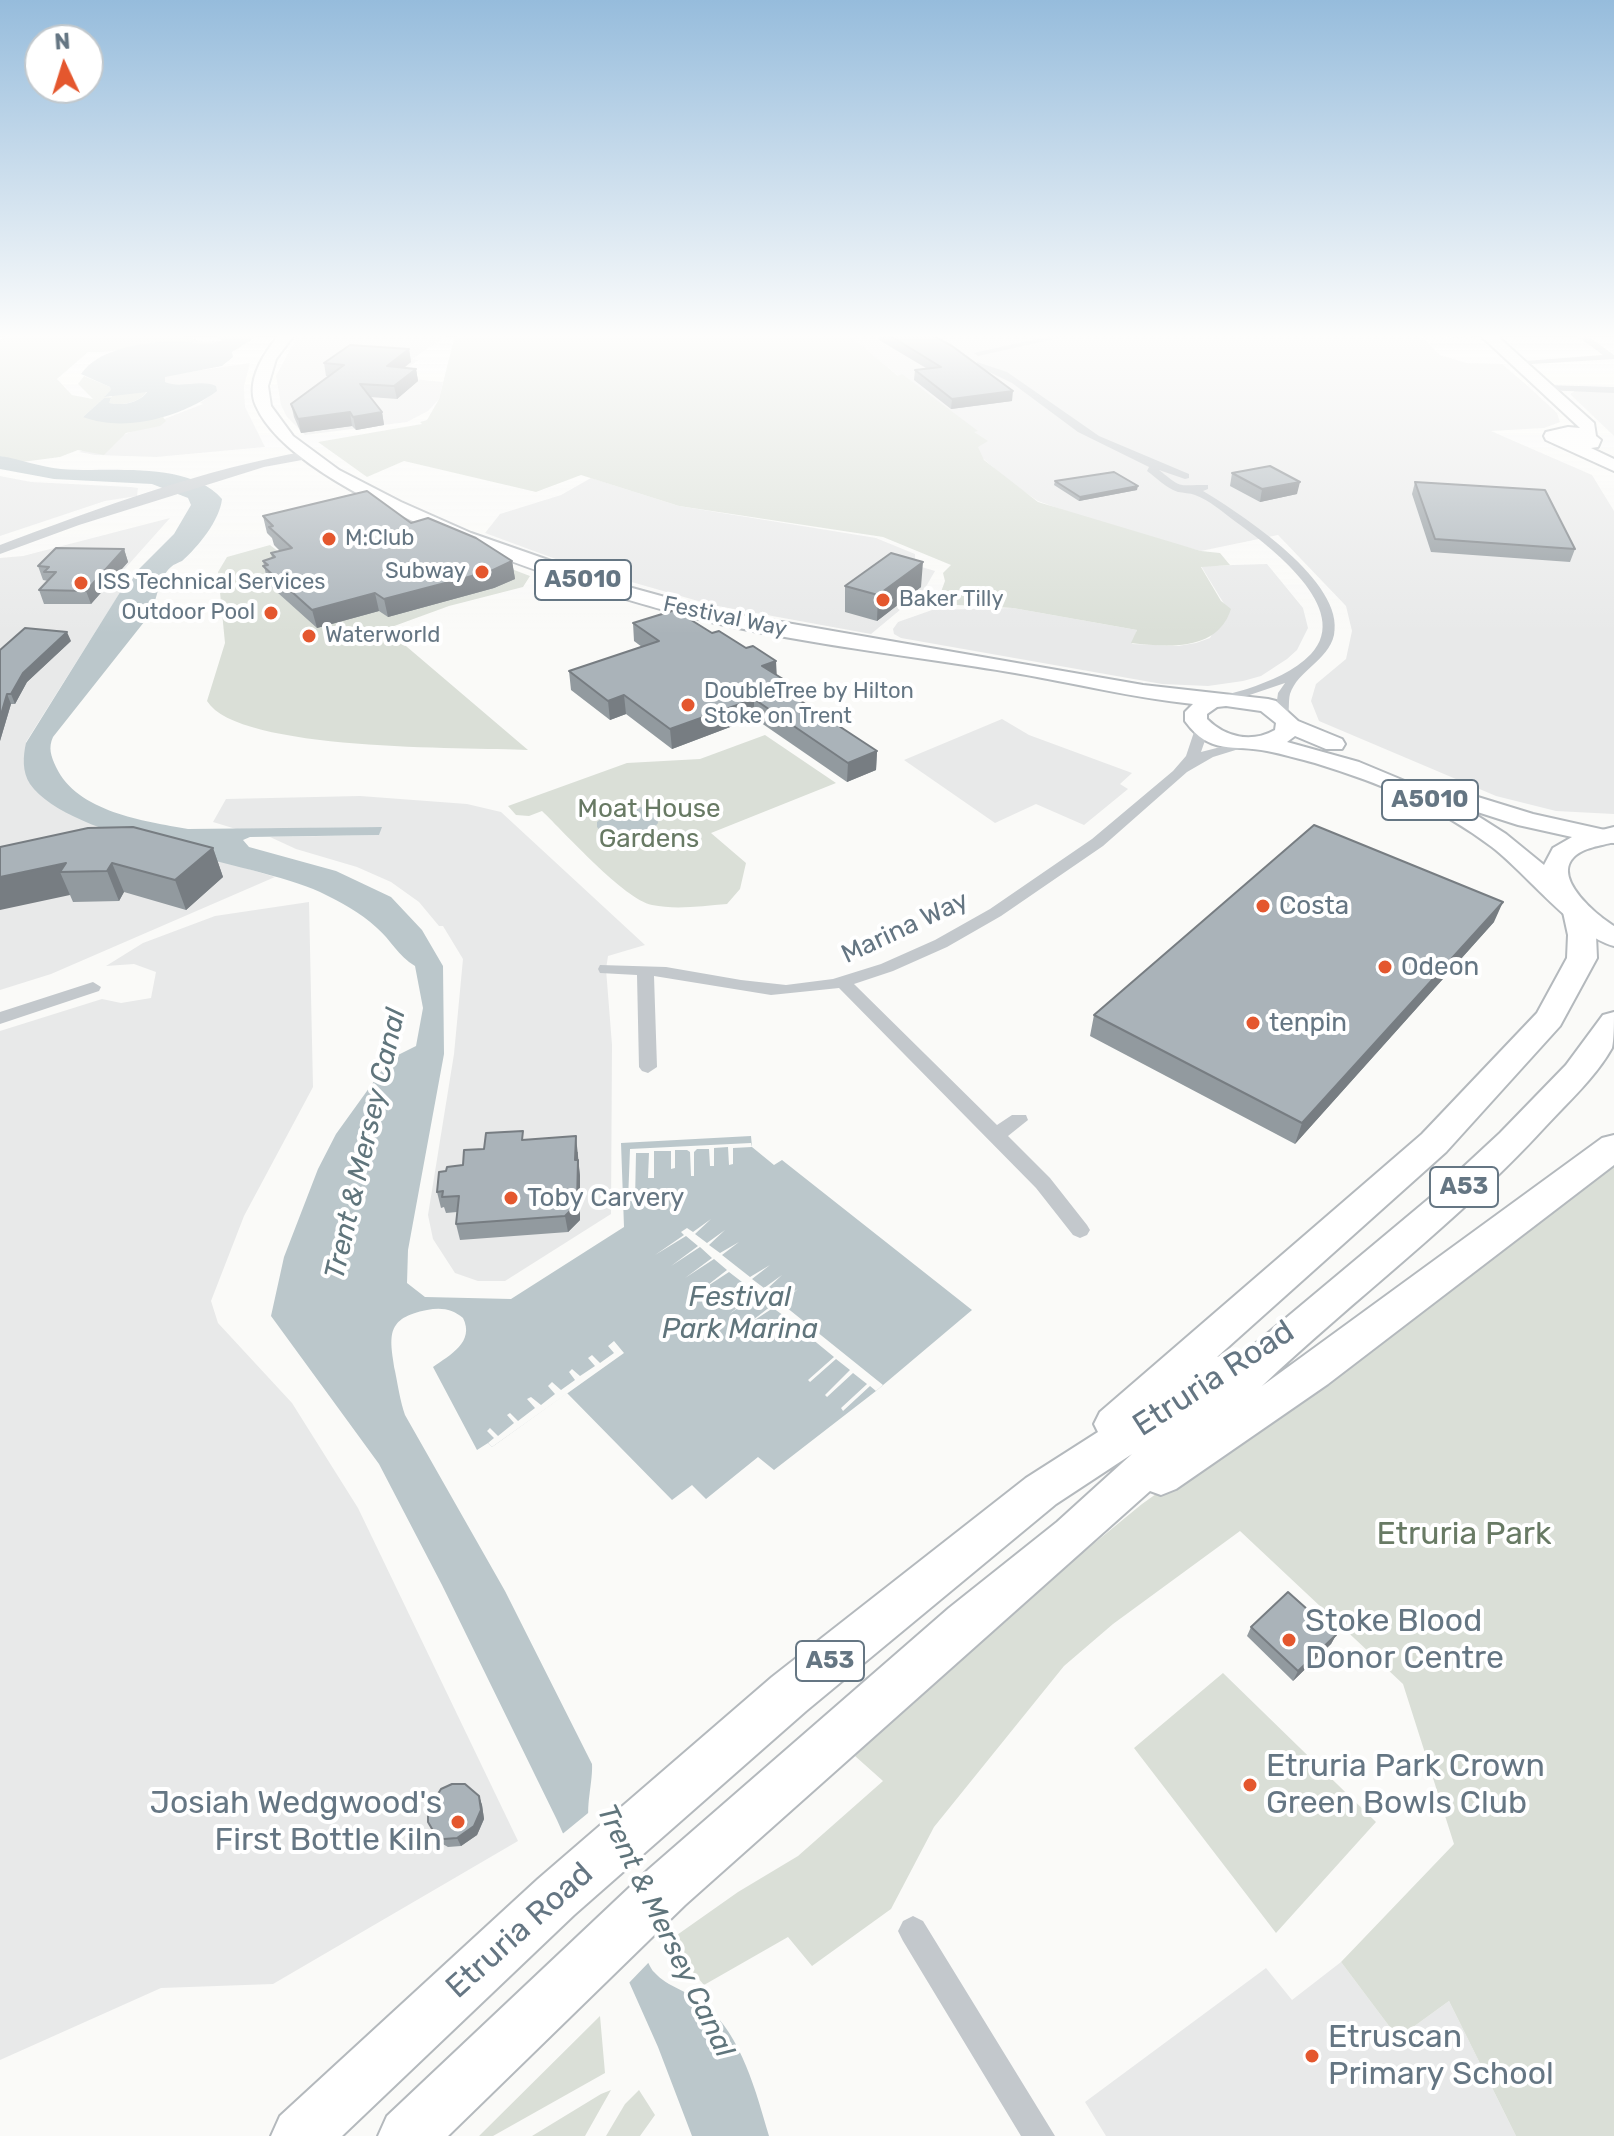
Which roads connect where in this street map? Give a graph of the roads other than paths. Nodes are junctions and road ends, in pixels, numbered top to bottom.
1 (287, 435) edge
2 (1093, 435) edge
3 (1562, 435) edge
4 (1589, 435) edge
5 (1560, 437) junction
6 (1590, 439) junction
7 (304, 452) junction
8 (1614, 453) edge
9 (1143, 462) junction
10 (1614, 466) edge
11 (1185, 476) junction
12 (1167, 481) junction
13 (1195, 490) junction
14 (0, 550) edge
15 (1300, 671) junction
16 (1122, 687) junction
17 (1223, 699) junction
18 (1285, 720) junction
19 (1199, 725) junction
20 (1256, 744) junction
21 (1178, 774) junction
22 (1611, 836) edge
23 (1573, 908) junction
24 (1614, 938) edge
25 (606, 969) dead end
26 (645, 970) junction
27 (844, 984) junction
28 (93, 987) dead end
29 (0, 1018) edge
30 (1608, 1030) edge
31 (648, 1067) dead end
32 (1019, 1120) dead end
33 (995, 1135) junction
34 (1614, 1147) edge
35 (1080, 1230) dead end
36 (1310, 1317) junction
37 (1041, 1491) junction
38 (1072, 1536) junction
39 (913, 1931) dead end
40 (300, 2136) edge
41 (407, 2136) edge
42 (1039, 2136) edge

1 - 7 main road, Festival Way / A5010
2 - 9 street
3 - 5 highway
4 - 6 highway
5 - 6 highway
5 - 10 highway
6 - 8 highway
7 - 14 street
7 - 16 main road, Festival Way / A5010
9 - 11 street
9 - 12 street
11 - 12 street
11 - 13 street
12 - 13 street
13 - 15 street
15 - 17 street
15 - 18 street
16 - 17 main road, Festival Way / A5010
16 - 19 main road, Festival Way / A5010
17 - 18 main road, A5010
17 - 19 main road
18 - 20 main road
18 - 22 main road, A5010
19 - 20 main road, A5010
19 - 21 street, Marina Way
20 - 21 street, Marina Way
20 - 23 main road, A5010
21 - 27 street, Marina Way
22 - 23 main road
23 - 24 main road
23 - 37 highway
25 - 26 street, Marina Way
26 - 27 street, Marina Way
26 - 31 street
27 - 33 street
28 - 29 street
30 - 36 highway, A53
32 - 33 street
33 - 35 street
34 - 38 highway
36 - 37 highway, Etruria Road / A53
36 - 38 highway, Etruria Road / A53
37 - 40 highway, Etruria Road / A53
38 - 41 highway, Etruria Road / A53
39 - 42 street

